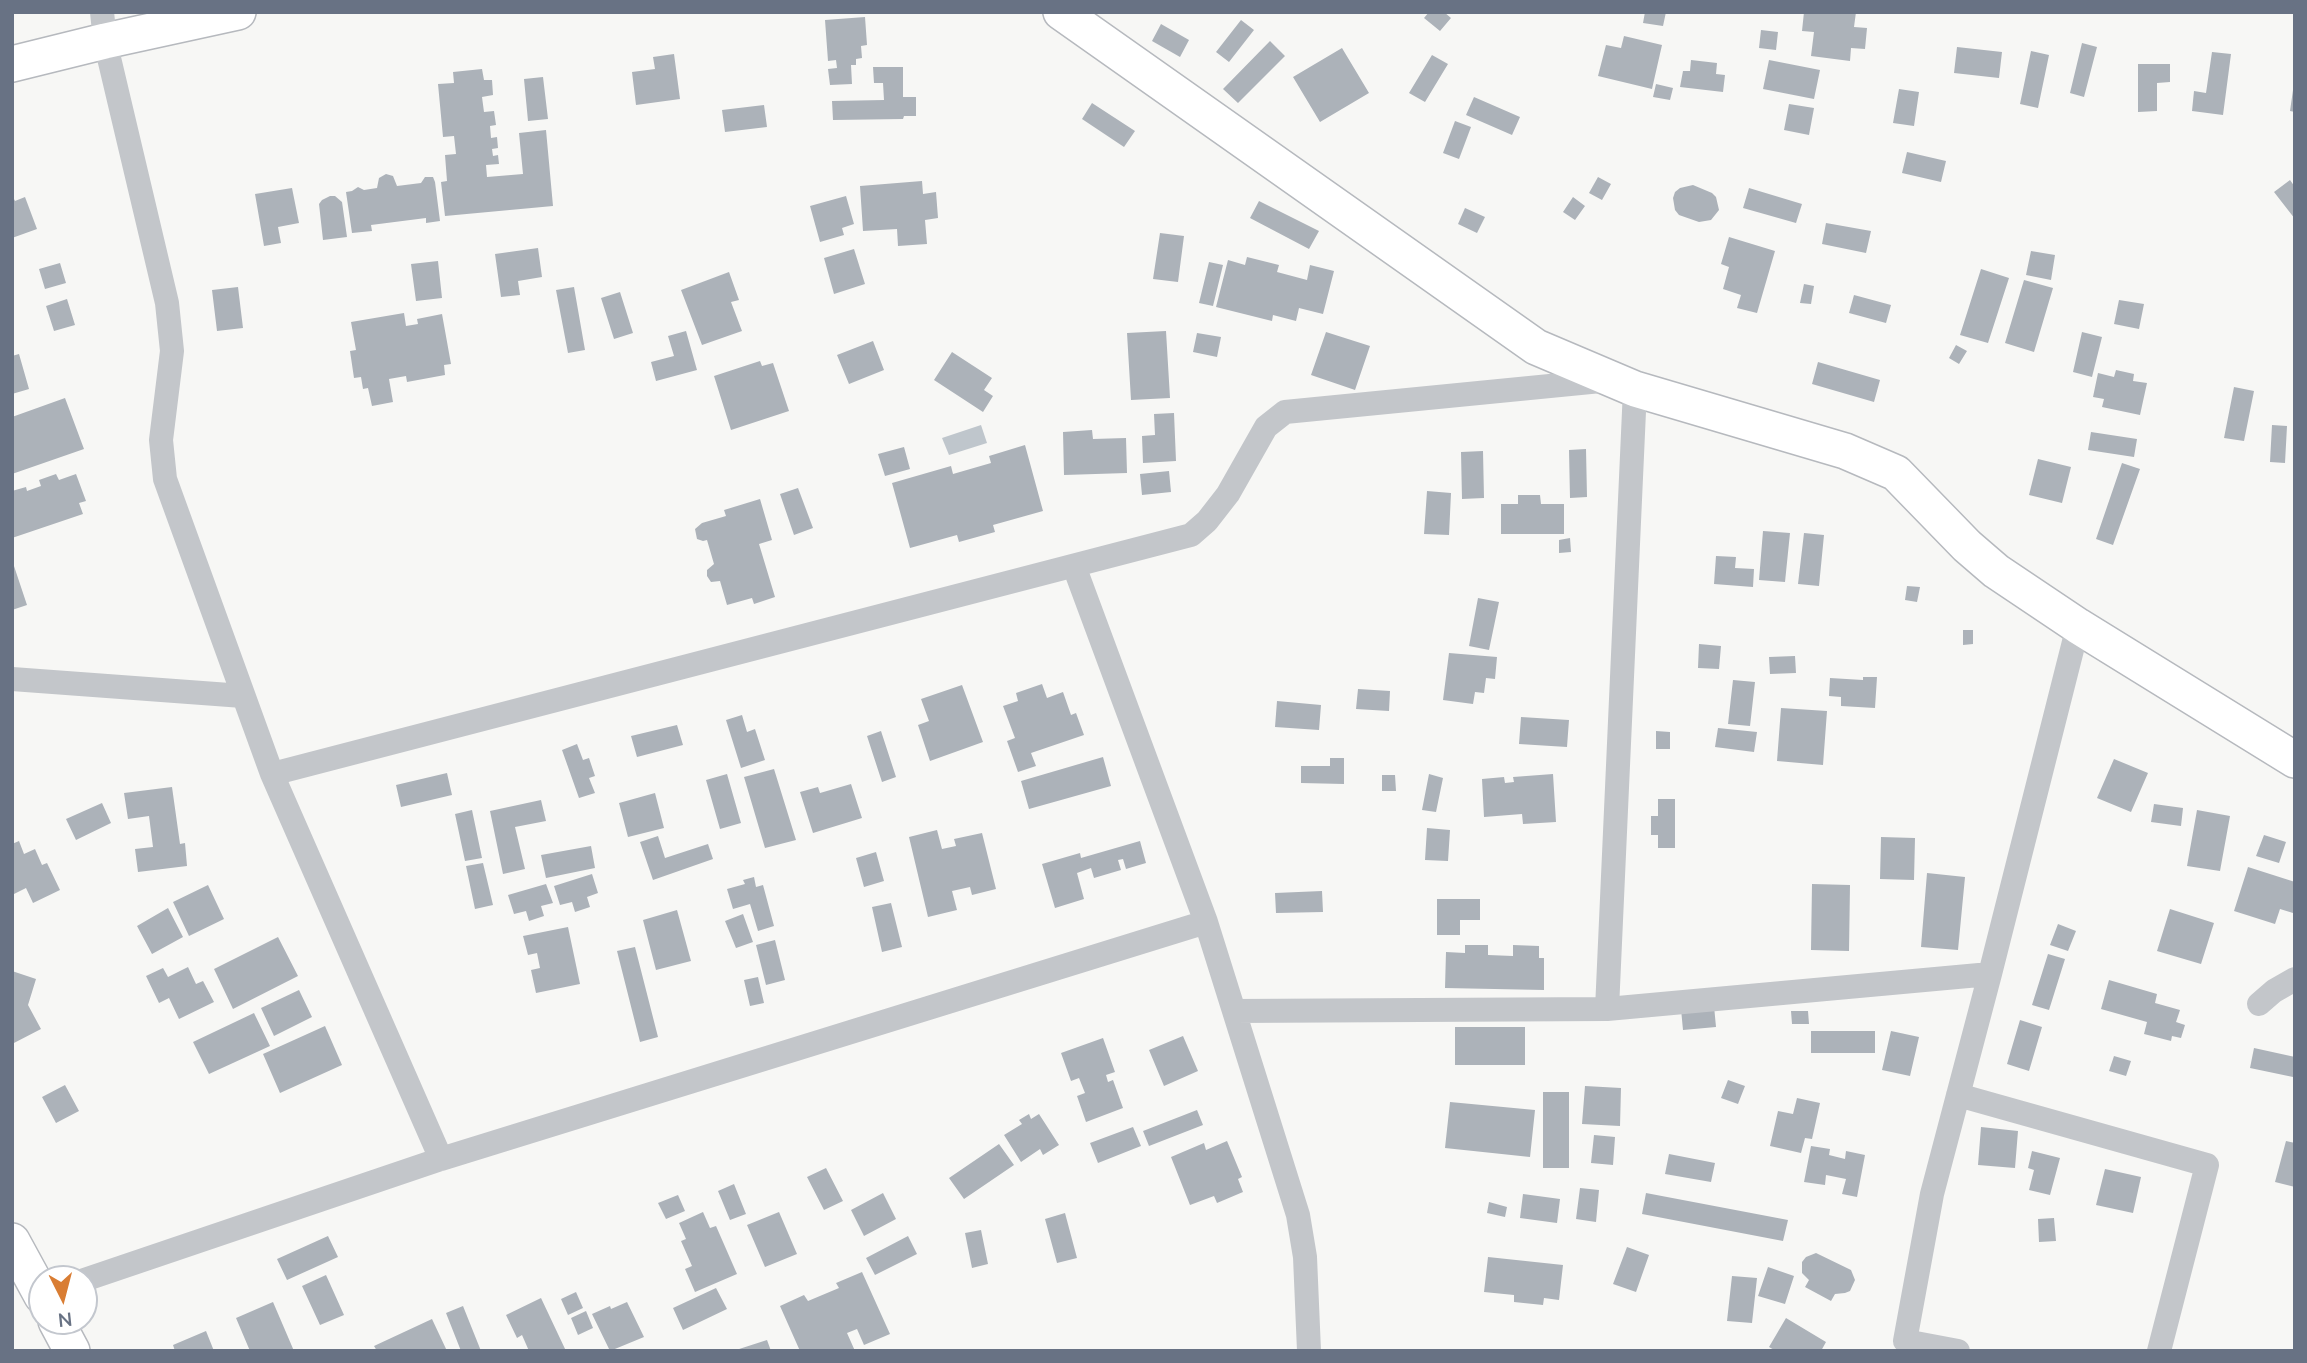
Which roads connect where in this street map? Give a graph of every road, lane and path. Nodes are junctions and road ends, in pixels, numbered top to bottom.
1 (238, 12) edge
2 (1061, 12) edge
3 (104, 27) edge
4 (12, 64) edge
5 (1624, 385) junction
6 (1074, 566) junction
7 (2078, 626) junction
8 (12, 679) edge
9 (243, 696) junction
10 (2295, 760) edge
11 (272, 774) junction
12 (1206, 922) junction
13 (1990, 974) junction
14 (2295, 979) edge
15 (2259, 1004) dead end
16 (1607, 1009) junction
17 (1234, 1011) junction
18 (1958, 1095) junction
19 (441, 1159) junction
20 (12, 1241) edge
21 (28, 1271) edge
22 (98, 1275) edge
23 (63, 1335) edge
24 (1904, 1346) edge
25 (72, 1351) edge
26 (1309, 1351) edge
27 (1958, 1351) edge
28 (2160, 1351) edge

1 - 3 street
2 - 5 street
3 - 4 street
3 - 9 street
5 - 6 street
5 - 7 street
5 - 16 street
6 - 11 street
6 - 12 street
7 - 10 street
7 - 13 street
8 - 9 street
9 - 11 street
11 - 19 street
12 - 17 street
12 - 19 street
13 - 16 street
13 - 18 street
14 - 15 street
16 - 17 street
17 - 26 street
18 - 24 street
18 - 28 street
19 - 22 street
20 - 21 street
23 - 25 street
24 - 27 street

